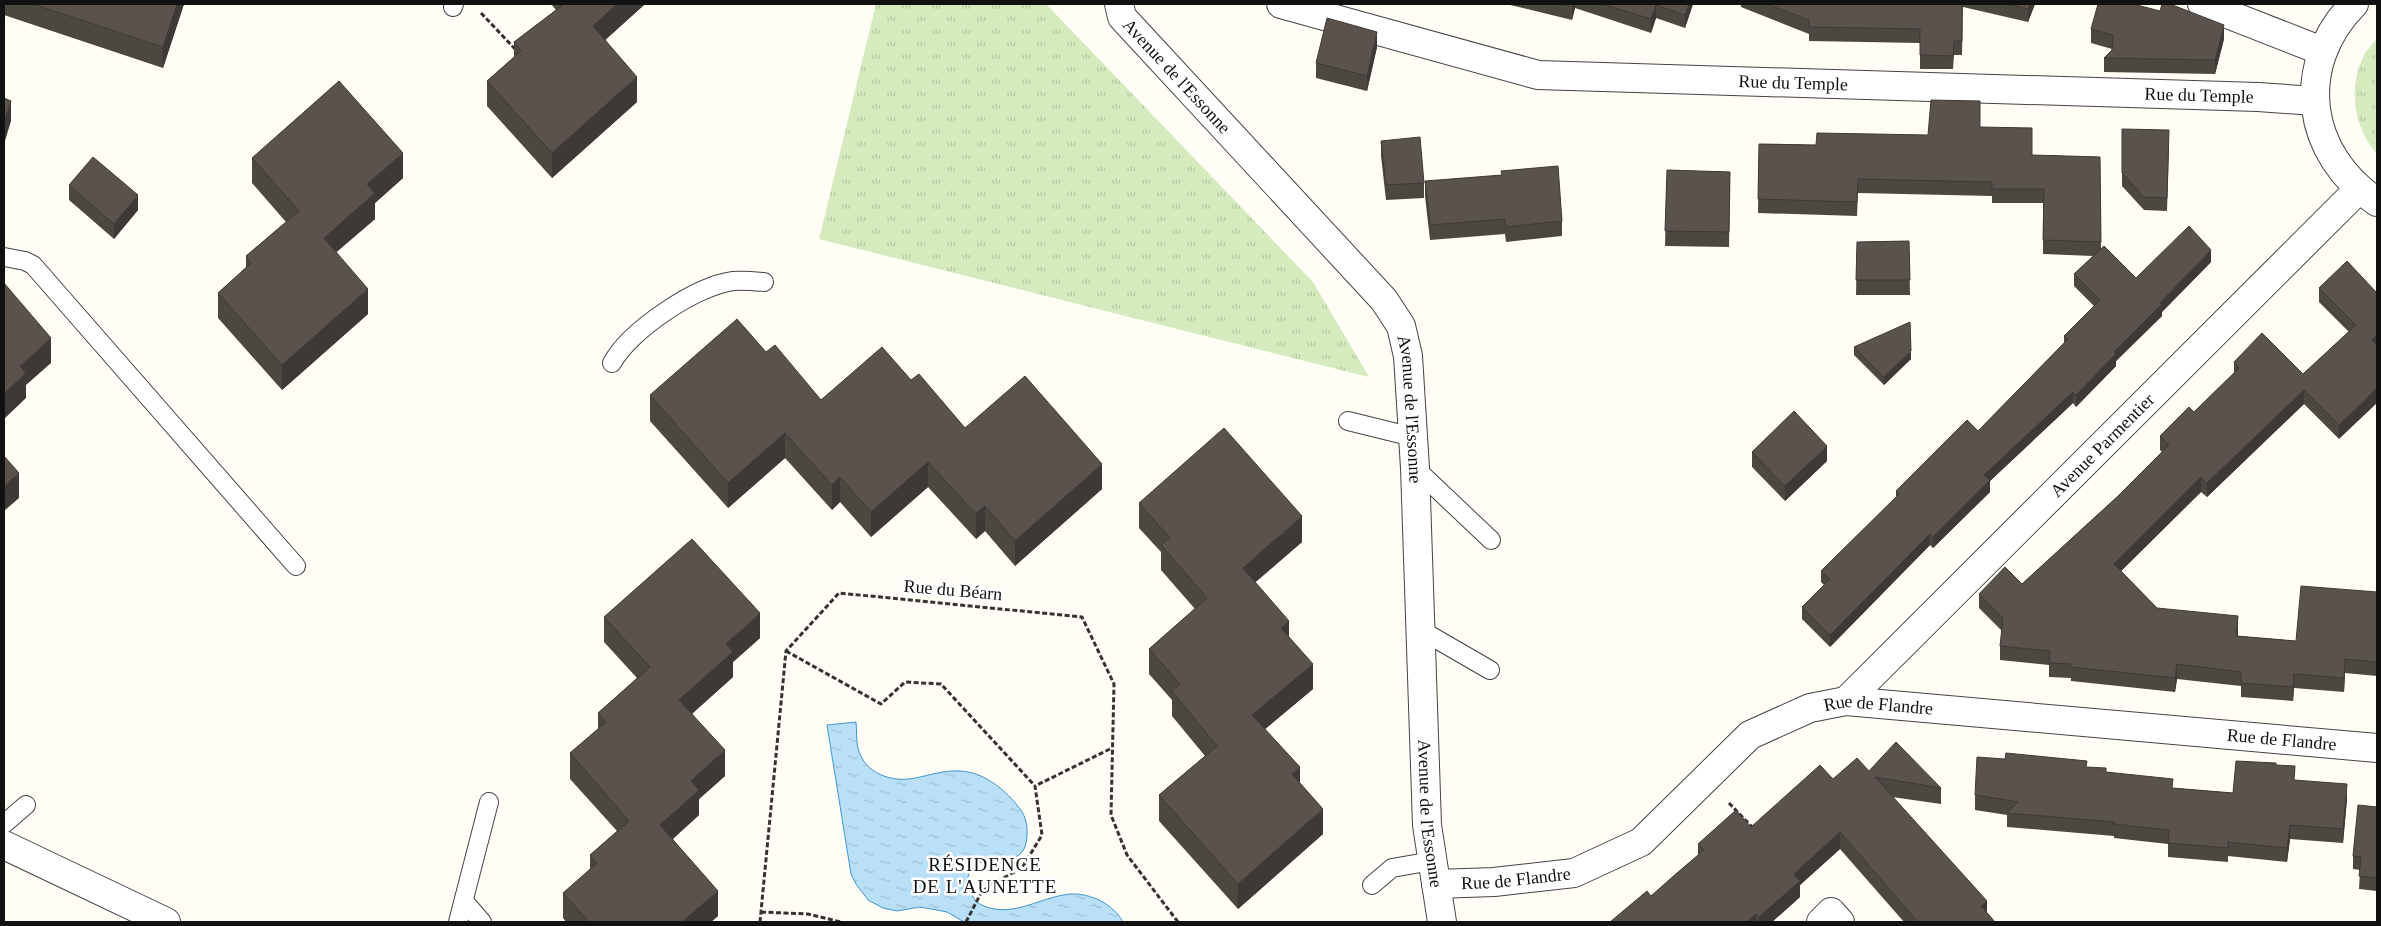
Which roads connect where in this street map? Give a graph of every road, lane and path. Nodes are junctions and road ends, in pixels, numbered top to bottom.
1 (1119, 4) edge
2 (1281, 4) edge
3 (2202, 4) edge
4 (2354, 4) edge
5 (478, 11) dead end
6 (2322, 51) junction
7 (518, 52) edge
8 (2315, 101) junction
9 (2368, 196) edge
10 (4, 257) edge
11 (764, 282) dead end
12 (612, 363) dead end
13 (1348, 421) dead end
14 (1413, 437) junction
15 (1414, 468) junction
16 (1491, 540) dead end
17 (296, 566) dead end
18 (1419, 629) junction
19 (786, 651) junction
20 (1490, 670) dead end
21 (1846, 700) junction
22 (1112, 748) junction
23 (2377, 748) edge
24 (1035, 786) junction
25 (490, 802) dead end
26 (1728, 802) dead end
27 (26, 805) dead end
28 (4, 824) edge
29 (1760, 836) edge
30 (4, 845) edge
31 (1434, 873) junction
32 (1372, 884) dead end
33 (464, 901) junction
34 (761, 912) junction
35 (166, 922) edge
36 (458, 922) edge
37 (482, 922) edge
38 (760, 922) edge
39 (841, 922) edge
40 (966, 922) edge
41 (1178, 922) edge
42 (1442, 922) edge
43 (1821, 922) edge
44 (1840, 922) edge

1 - 14 street, Avenue de l'Essonne
2 - 8 street, Rue du Temple
3 - 6 street
4 - 6 street
5 - 7 path
6 - 8 street
8 - 9 street
9 - 21 street, Avenue Parmentier
10 - 17 lane
11 - 12 lane
13 - 14 lane
14 - 15 street, Avenue de l'Essonne
15 - 16 lane
15 - 18 street, Avenue de l'Essonne
18 - 20 lane
18 - 31 street, Avenue de l'Essonne
19 - 22 path, Rue du Béarn
19 - 24 path
19 - 34 path
21 - 23 street, Rue de Flandre
21 - 31 street, Rue de Flandre
22 - 24 path
22 - 41 path, Rue du Béarn
24 - 40 path
25 - 33 lane
26 - 29 path
27 - 28 lane
30 - 35 street
31 - 32 lane
31 - 42 street, Avenue de l'Essonne
33 - 36 lane
33 - 37 lane
34 - 38 path
34 - 39 path
43 - 44 street

